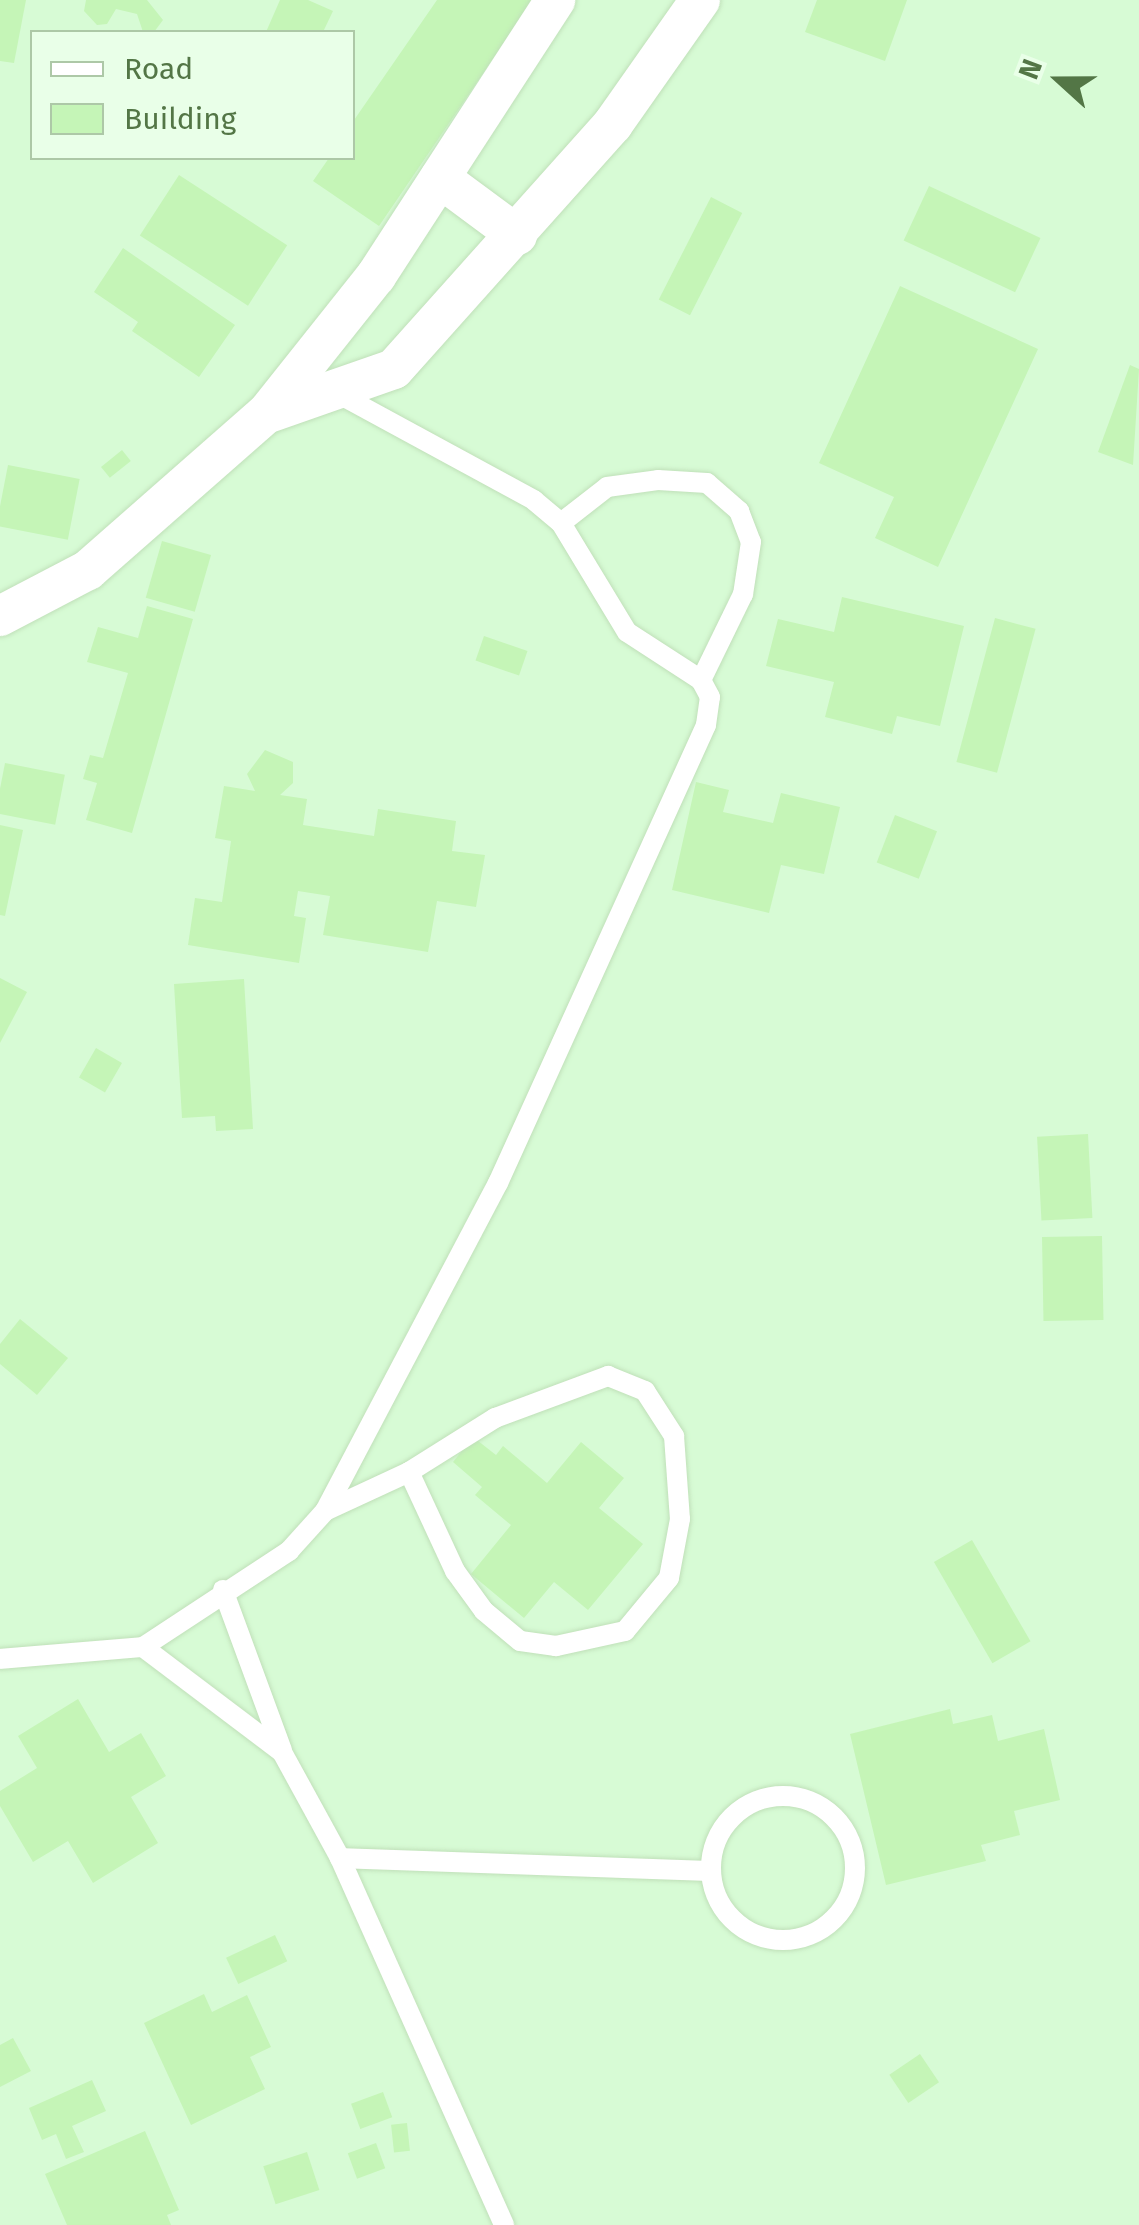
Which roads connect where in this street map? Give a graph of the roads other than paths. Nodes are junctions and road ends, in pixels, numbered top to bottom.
1 (554, 0) edge
2 (700, 0) edge
3 (440, 178) junction
4 (517, 234) junction
5 (331, 390) junction
6 (267, 413) junction
7 (561, 523) junction
8 (0, 616) edge
9 (701, 680) junction
10 (409, 1472) junction
11 (325, 1511) junction
12 (223, 1590) junction
13 (143, 1647) junction
14 (0, 1660) edge
15 (282, 1752) junction
16 (340, 1858) junction
17 (707, 1872) junction
18 (504, 2225) edge

1 - 3 street
2 - 4 street
3 - 4 street
3 - 6 street
4 - 5 street
5 - 6 street
5 - 7 lane
6 - 8 street
7 - 9 lane
7 - 9 lane
9 - 11 lane
10 - 10 lane
10 - 11 lane
11 - 12 lane
12 - 13 lane
12 - 15 lane
13 - 14 lane
13 - 15 lane
15 - 16 lane
16 - 17 lane
16 - 18 lane
17 - 17 lane

